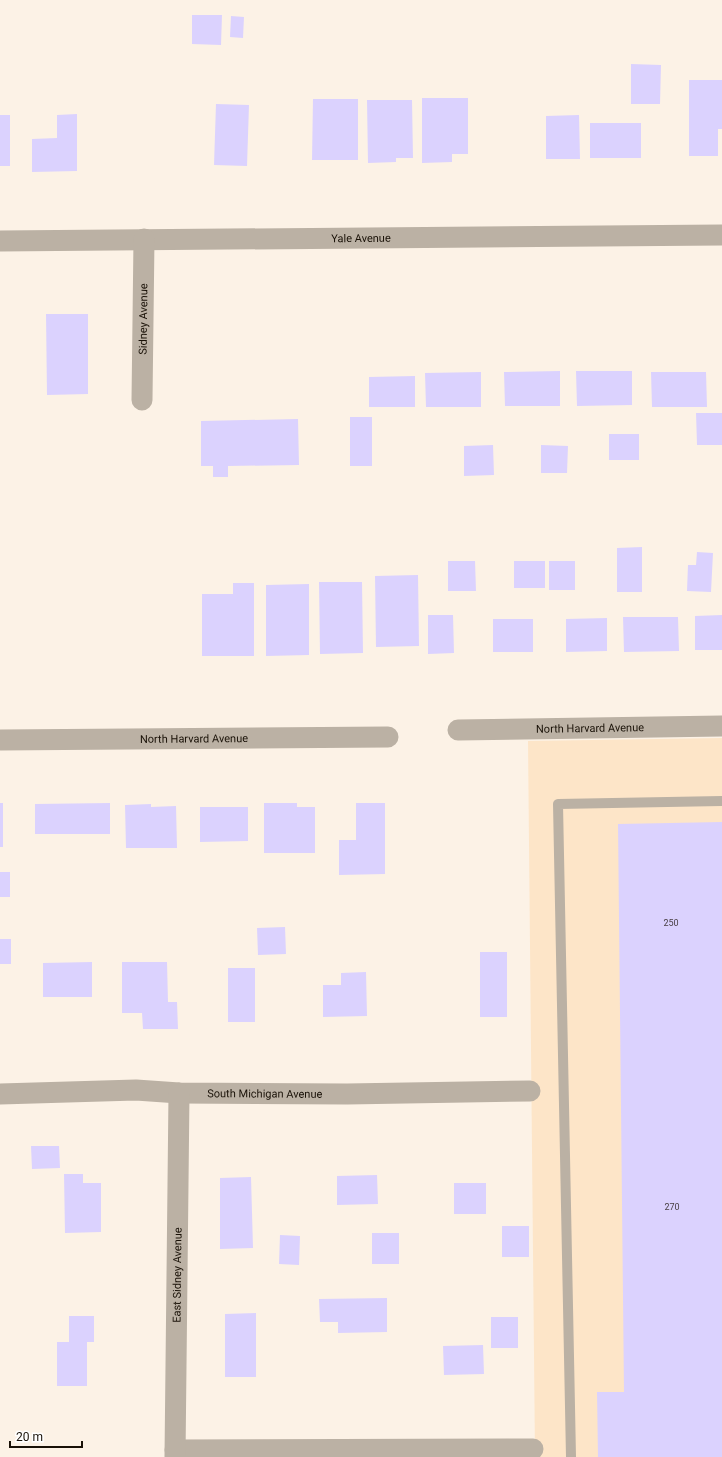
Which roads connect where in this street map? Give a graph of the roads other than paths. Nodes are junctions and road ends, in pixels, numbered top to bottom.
1 (722, 235) edge
2 (144, 239) junction
3 (0, 240) edge
4 (142, 400) dead end
5 (722, 726) edge
6 (458, 730) dead end
7 (388, 737) dead end
8 (0, 740) edge
9 (722, 801) edge
10 (530, 1091) dead end
11 (180, 1093) junction
12 (0, 1094) edge
13 (533, 1449) dead end
14 (175, 1454) edge
15 (571, 1457) edge

1 - 2 street, Yale Avenue
2 - 3 street, Yale Avenue
2 - 4 street, Sidney Avenue
5 - 6 street, North Harvard Avenue
7 - 8 street, North Harvard Avenue
9 - 15 lane
10 - 11 street, South Michigan Avenue
11 - 12 street, South Michigan Avenue
11 - 14 street, East Sidney Avenue
13 - 14 street

